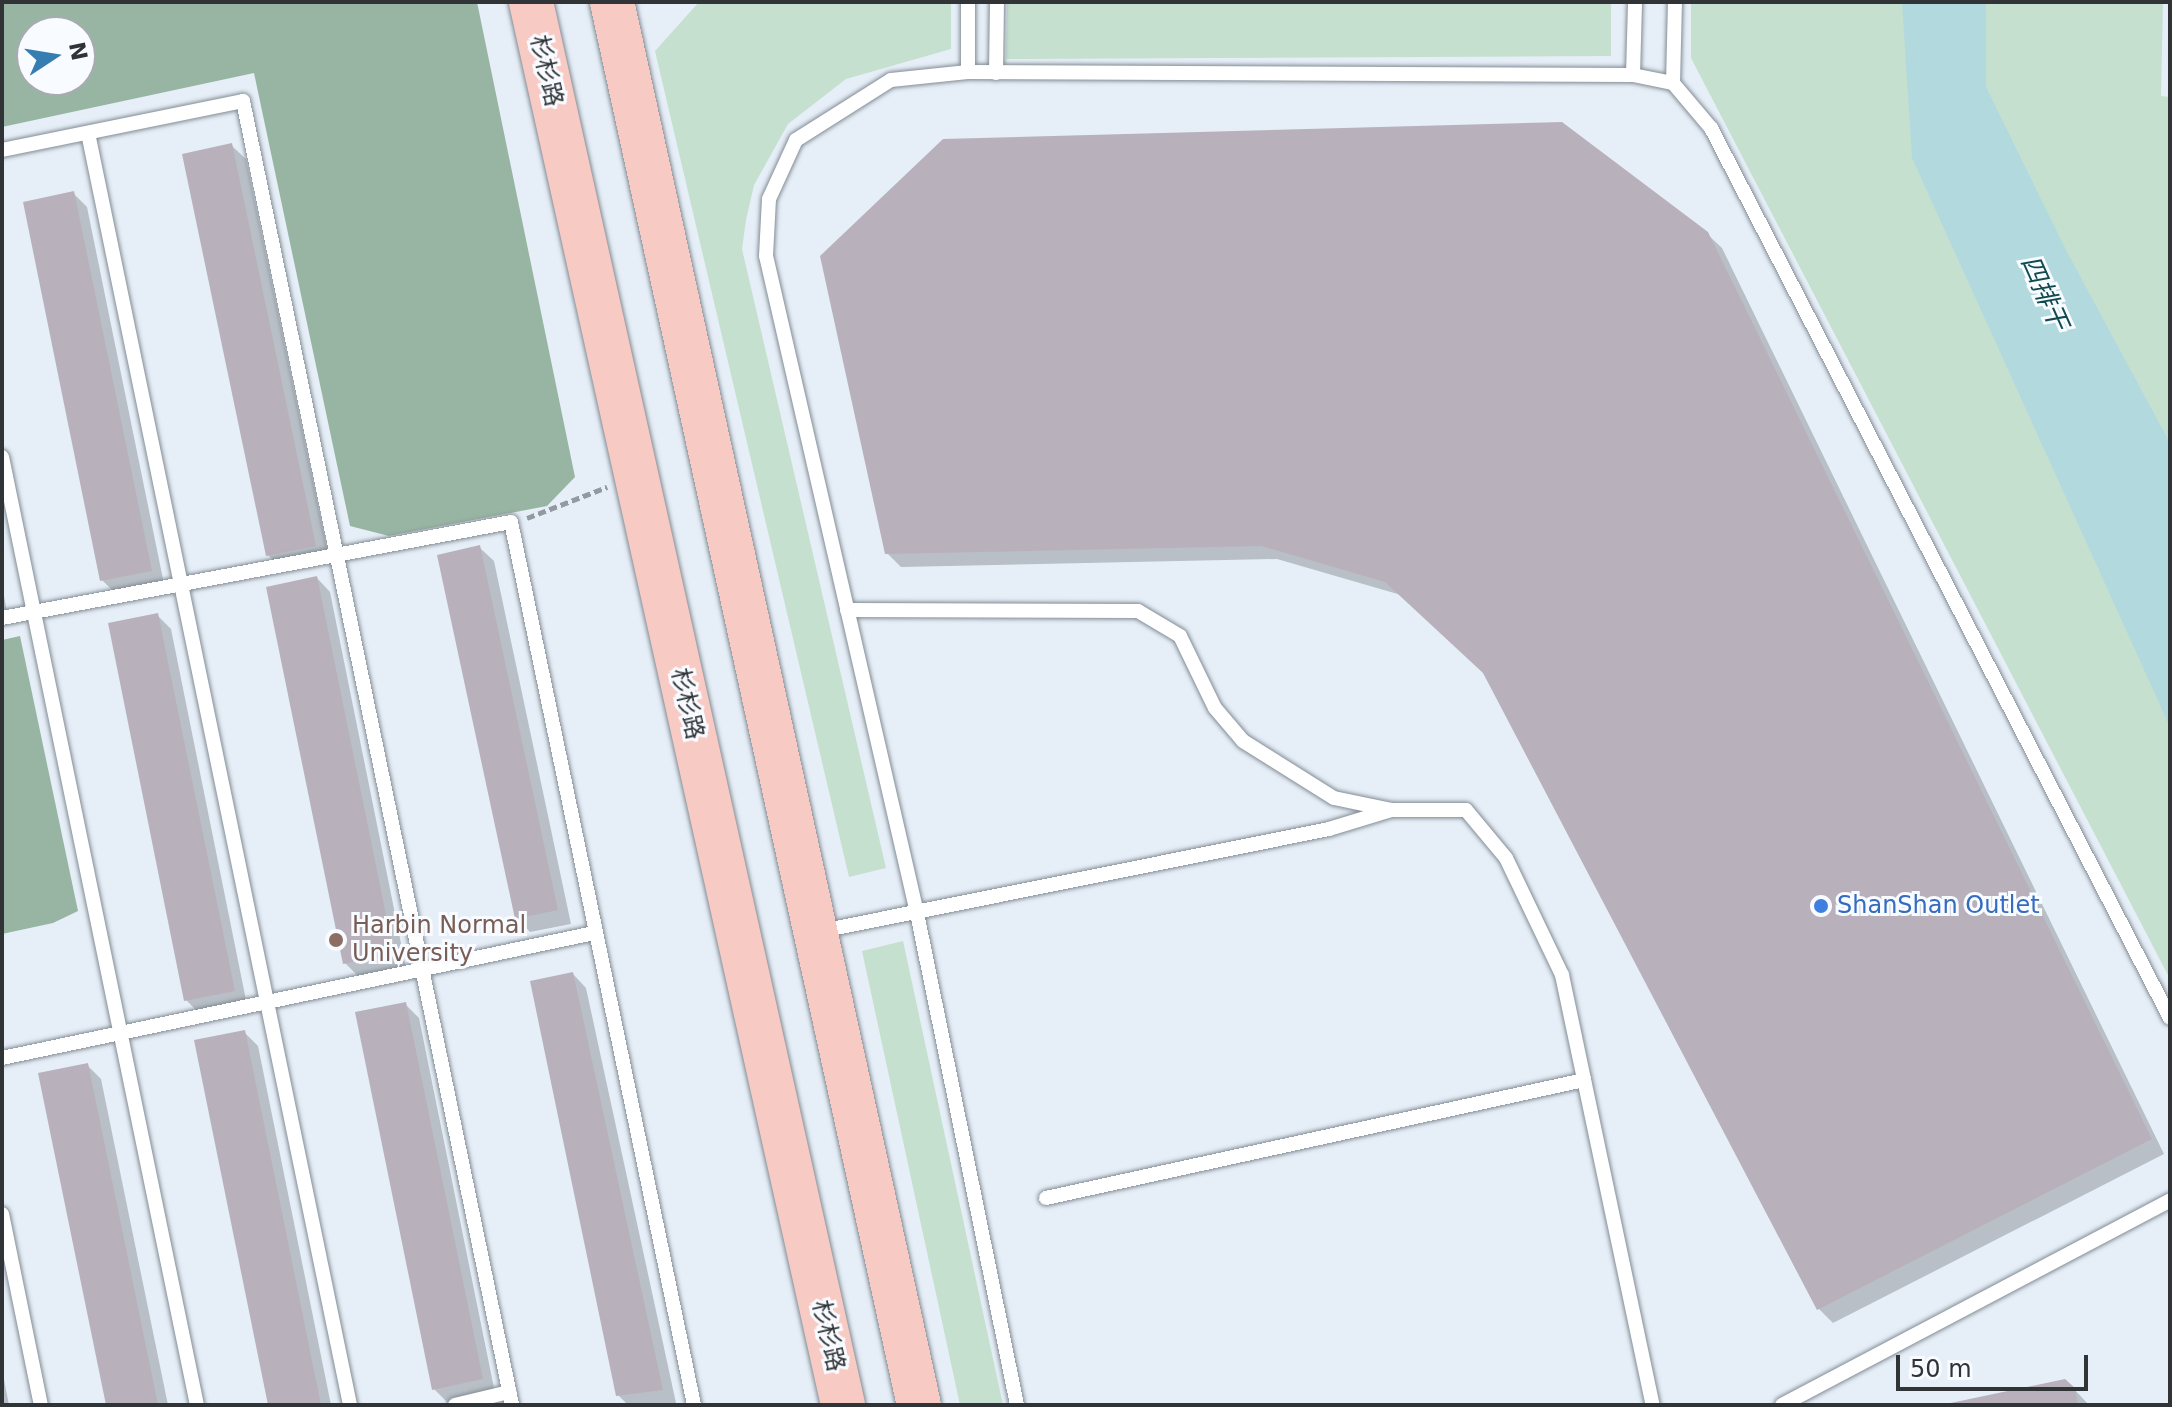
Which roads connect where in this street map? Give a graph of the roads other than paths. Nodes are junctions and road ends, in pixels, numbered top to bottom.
1 (531, 2) edge
2 (612, 2) edge
3 (968, 2) edge
4 (997, 2) edge
5 (1635, 2) edge
6 (1675, 2) edge
7 (968, 72) junction
8 (996, 73) junction
9 (1633, 75) junction
10 (1673, 83) junction
11 (88, 133) junction
12 (2, 150) edge
13 (2, 457) edge
14 (336, 555) junction
15 (179, 584) junction
16 (847, 610) junction
17 (33, 612) junction
18 (2, 618) edge
19 (1391, 810) junction
20 (917, 913) junction
21 (813, 932) junction
22 (594, 933) junction
23 (422, 970) junction
24 (266, 1003) junction
25 (2170, 1018) edge
26 (120, 1033) junction
27 (2, 1058) edge
28 (1584, 1080) junction
29 (1046, 1198) dead end
30 (2170, 1200) edge
31 (2, 1214) edge
32 (511, 1398) edge
33 (41, 1405) edge
34 (197, 1405) edge
35 (350, 1405) edge
36 (455, 1405) edge
37 (694, 1405) edge
38 (843, 1405) edge
39 (919, 1405) edge
40 (1017, 1405) edge
41 (1653, 1405) edge
42 (1782, 1405) edge

1 - 38 main road, 杉杉路
2 - 21 main road
3 - 7 lane
4 - 8 lane
5 - 9 lane
6 - 10 lane
7 - 8 lane
7 - 16 lane
8 - 9 lane
9 - 10 lane
10 - 25 lane
11 - 12 lane
11 - 14 lane
11 - 15 lane
13 - 17 lane
14 - 15 lane
14 - 22 lane
14 - 23 lane
15 - 17 lane
15 - 24 lane
16 - 19 lane
16 - 20 lane
17 - 18 lane
17 - 26 lane
19 - 20 lane
19 - 28 lane
20 - 21 lane
20 - 40 lane
21 - 39 main road
22 - 23 lane
22 - 37 lane
23 - 24 lane
23 - 32 lane
24 - 26 lane
24 - 35 lane
26 - 27 lane
26 - 34 lane
28 - 29 lane
28 - 41 lane
30 - 42 lane
31 - 33 lane
32 - 36 lane

